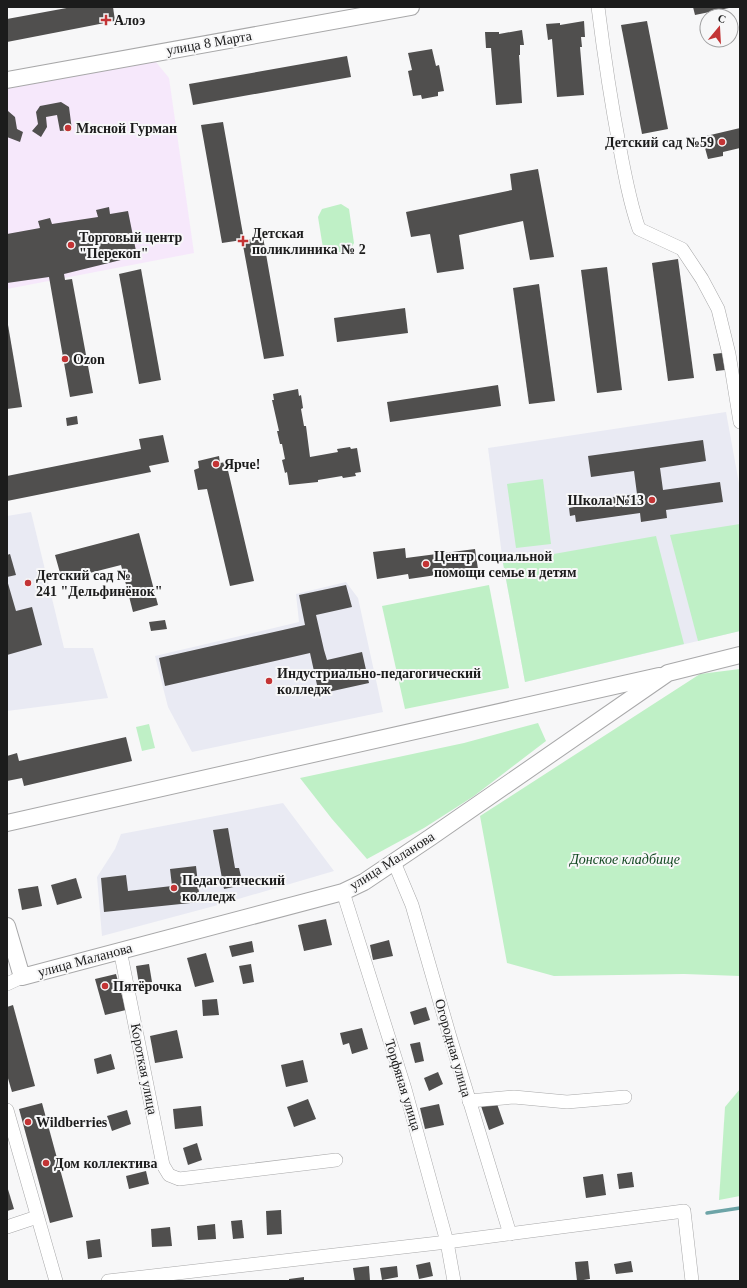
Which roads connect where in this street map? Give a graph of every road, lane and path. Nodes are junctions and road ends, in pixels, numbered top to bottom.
1 (411, 7) edge
2 (598, 7) edge
3 (7, 80) edge
4 (740, 422) edge
5 (740, 655) edge
6 (668, 673) junction
7 (7, 823) edge
8 (394, 862) junction
9 (343, 892) junction
10 (7, 926) edge
11 (120, 950) junction
12 (22, 976) junction
13 (7, 984) edge
14 (625, 1097) dead end
15 (469, 1101) junction
16 (7, 1110) edge
17 (336, 1160) dead end
18 (37, 1217) junction
19 (7, 1227) edge
20 (510, 1234) junction
21 (448, 1242) junction
22 (56, 1281) edge
23 (108, 1281) edge
24 (454, 1281) edge
25 (692, 1281) edge

1 - 3 street, улица 8 Марта
2 - 4 street
5 - 6 street, улица Маланова
6 - 7 street, улица Маланова
6 - 8 street, улица Маланова
8 - 9 street, улица Маланова
8 - 15 street, Огородная улица
9 - 11 street, улица Маланова
9 - 21 street, Торфяная улица
10 - 12 street
11 - 12 street, улица Маланова
11 - 17 street, Короткая улица
12 - 13 street, улица Маланова
14 - 15 street
15 - 20 street, Огородная улица
16 - 18 street
18 - 19 street
18 - 22 street
20 - 21 street
20 - 25 street
21 - 23 street
21 - 24 street, Торфяная улица

